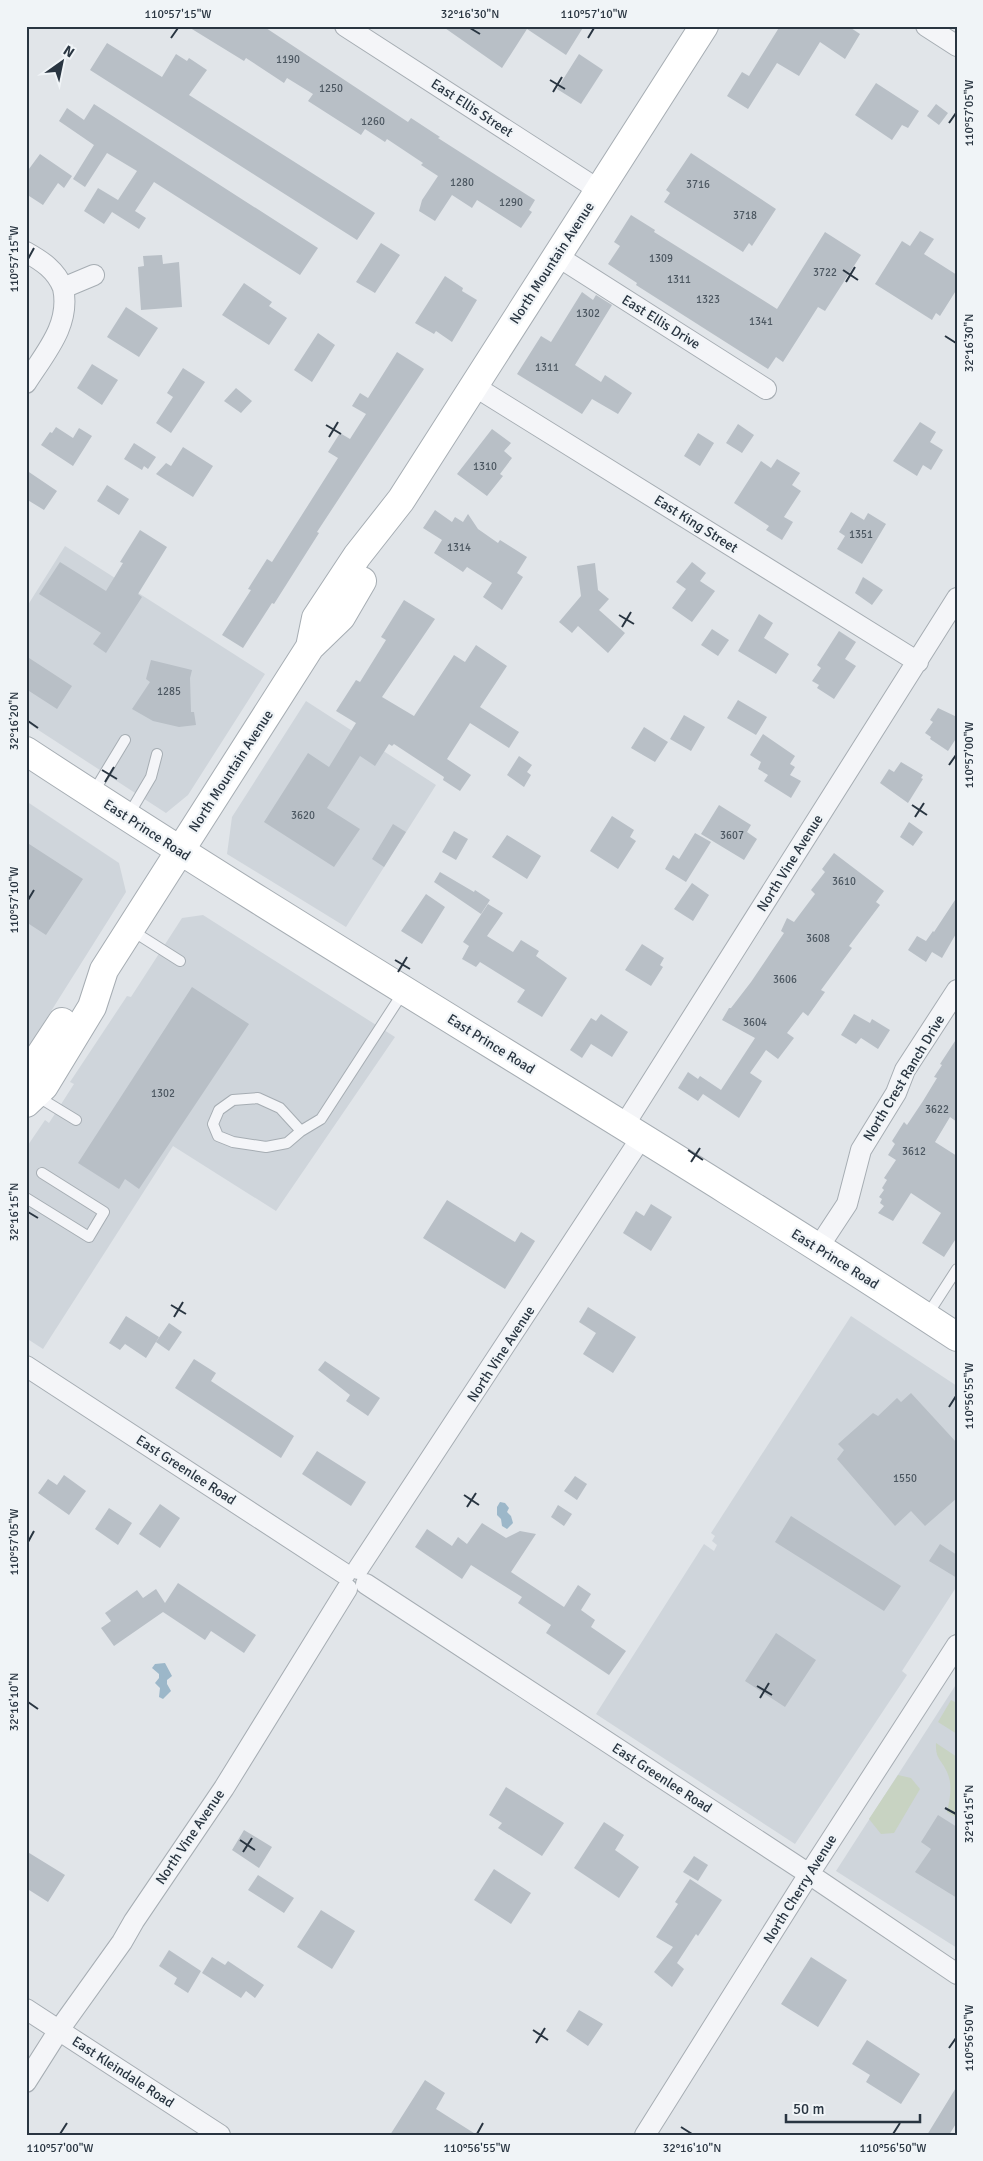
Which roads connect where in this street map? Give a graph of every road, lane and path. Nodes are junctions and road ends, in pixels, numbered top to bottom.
1 (345, 26) edge
2 (704, 26) edge
3 (926, 26) edge
4 (957, 46) edge
5 (599, 190) junction
6 (26, 252) edge
7 (557, 256) junction
8 (94, 275) dead end
9 (63, 288) junction
10 (26, 382) edge
11 (474, 386) junction
12 (766, 388) dead end
13 (957, 598) edge
14 (918, 662) junction
15 (124, 740) dead end
16 (26, 751) edge
17 (157, 754) dead end
18 (93, 794) junction
19 (127, 817) junction
20 (180, 851) junction
21 (130, 929) junction
22 (180, 960) dead end
23 (957, 990) edge
24 (404, 991) junction
25 (30, 1099) edge
26 (76, 1120) dead end
27 (301, 1131) junction
28 (632, 1133) junction
29 (42, 1173) dead end
30 (26, 1198) edge
31 (818, 1248) junction
32 (957, 1269) edge
33 (926, 1317) junction
34 (957, 1336) edge
35 (26, 1366) edge
36 (354, 1579) junction
37 (957, 1645) edge
38 (809, 1874) junction
39 (957, 1974) edge
40 (26, 2010) edge
41 (59, 2030) junction
42 (26, 2082) edge
43 (220, 2135) edge
44 (645, 2135) edge

1 - 5 street, East Ellis Street
2 - 5 street, North Mountain Avenue
3 - 4 street
5 - 7 street, North Mountain Avenue
6 - 9 street
7 - 11 street, North Mountain Avenue
7 - 12 street, East Ellis Drive
8 - 9 street
9 - 10 street
11 - 14 street, East King Street
11 - 20 street, North Mountain Avenue
13 - 14 street, North Vine Avenue
14 - 28 street, North Vine Avenue
15 - 18 lane
16 - 18 street, East Prince Road
17 - 19 lane
18 - 19 street, East Prince Road
19 - 20 street, East Prince Road
20 - 21 street, North Mountain Avenue
20 - 24 street, East Prince Road
21 - 22 lane
21 - 25 street, North Mountain Avenue
23 - 31 street, North Crest Ranch Drive
24 - 27 lane
24 - 28 street, East Prince Road
25 - 26 lane
27 - 27 lane
28 - 31 street, East Prince Road
28 - 36 street, North Vine Avenue
29 - 30 lane
31 - 33 street, East Prince Road
32 - 33 lane
33 - 34 street, East Prince Road
35 - 36 street, East Greenlee Road
36 - 38 street, East Greenlee Road
36 - 41 street, North Vine Avenue
37 - 38 street, North Cherry Avenue
38 - 39 street, East Greenlee Road
38 - 44 street, North Cherry Avenue
40 - 41 street, East Kleindale Road
41 - 42 street, North Vine Avenue
41 - 43 street, East Kleindale Road

